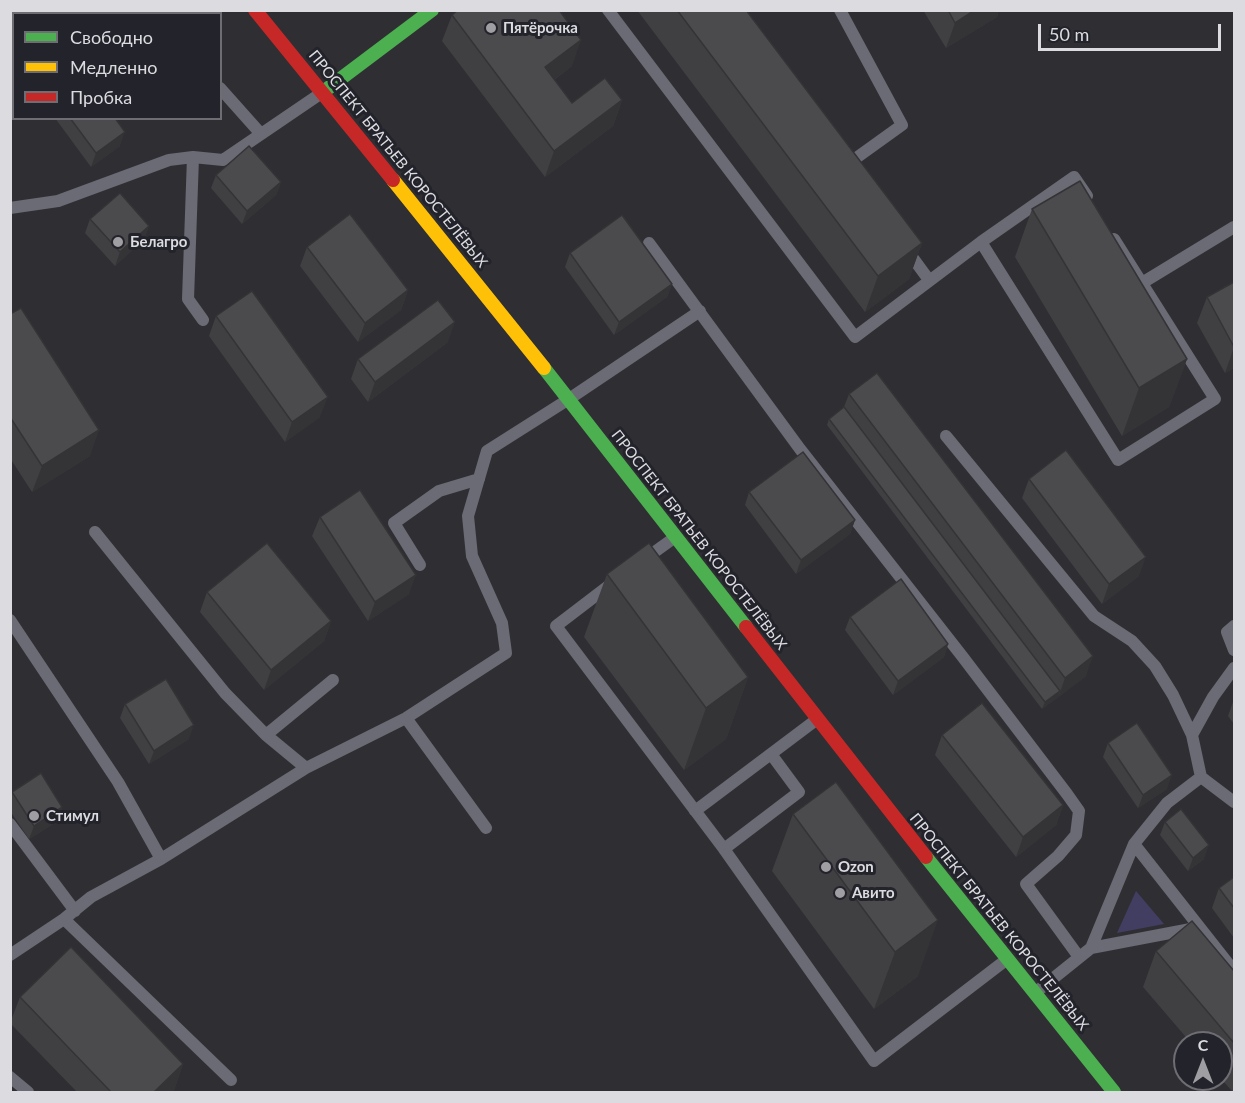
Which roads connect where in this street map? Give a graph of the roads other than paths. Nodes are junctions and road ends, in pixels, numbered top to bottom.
1 (255, 10) edge
2 (432, 10) edge
3 (608, 10) edge
4 (840, 10) edge
5 (222, 90) edge
6 (323, 92) junction
7 (261, 135) junction
8 (192, 157) junction
9 (845, 166) edge
10 (1093, 206) edge
11 (10, 208) edge
12 (1105, 225) edge
13 (1234, 227) edge
14 (901, 242) edge
15 (981, 242) junction
16 (649, 243) dead end
17 (929, 280) junction
18 (1142, 283) junction
19 (700, 310) junction
20 (203, 320) dead end
21 (569, 399) junction
22 (946, 436) dead end
23 (479, 479) junction
24 (95, 532) dead end
25 (676, 536) junction
26 (420, 565) dead end
27 (10, 620) edge
28 (1234, 626) edge
29 (1234, 650) edge
30 (1234, 668) edge
31 (333, 680) dead end
32 (406, 718) junction
33 (817, 719) junction
34 (266, 735) junction
35 (1192, 735) junction
36 (771, 754) junction
37 (306, 768) junction
38 (1201, 777) junction
39 (1234, 801) edge
40 (695, 811) junction
41 (10, 824) edge
42 (486, 828) dead end
43 (1134, 844) junction
44 (724, 849) junction
45 (161, 859) junction
46 (75, 911) junction
47 (64, 919) junction
48 (1200, 927) junction
49 (1091, 948) junction
50 (10, 955) edge
51 (1079, 957) junction
52 (1007, 960) junction
53 (1234, 971) edge
54 (1034, 994) junction
55 (10, 1077) edge
56 (231, 1080) dead end
57 (28, 1092) edge
58 (1114, 1092) edge

1 - 6 main road, ПРОСПЕКТ БРАТЬЕВ КОРОСТЕЛЁВЫХ
2 - 6 main road
3 - 17 lane
4 - 9 lane
5 - 7 lane
6 - 7 lane
6 - 21 main road, ПРОСПЕКТ БРАТЬЕВ КОРОСТЕЛЁВЫХ
7 - 8 lane
8 - 11 lane
8 - 20 lane
10 - 15 lane
12 - 18 lane
13 - 18 lane
14 - 17 lane
15 - 17 lane
15 - 18 lane
16 - 19 lane
19 - 21 lane
19 - 51 lane
21 - 23 lane
21 - 25 main road, ПРОСПЕКТ БРАТЬЕВ КОРОСТЕЛЁВЫХ
22 - 35 lane
23 - 26 lane
23 - 32 lane
24 - 34 lane
25 - 33 main road, ПРОСПЕКТ БРАТЬЕВ КОРОСТЕЛЁВЫХ
25 - 40 lane
27 - 45 lane
28 - 29 lane
30 - 35 lane
31 - 34 lane
32 - 37 lane
32 - 42 lane
33 - 36 lane
33 - 52 main road, ПРОСПЕКТ БРАТЬЕВ КОРОСТЕЛЁВЫХ
34 - 37 lane
35 - 38 lane
36 - 40 lane
36 - 44 lane
37 - 45 lane
38 - 39 lane
38 - 43 lane
40 - 44 lane
41 - 46 lane
43 - 48 lane
43 - 49 lane
44 - 52 lane
45 - 46 lane
46 - 47 lane
47 - 50 lane
47 - 56 lane
48 - 49 lane
48 - 53 lane
49 - 51 lane
51 - 54 lane
52 - 54 main road, ПРОСПЕКТ БРАТЬЕВ КОРОСТЕЛЁВЫХ
54 - 58 main road, ПРОСПЕКТ БРАТЬЕВ КОРОСТЕЛЁВЫХ
55 - 57 lane

